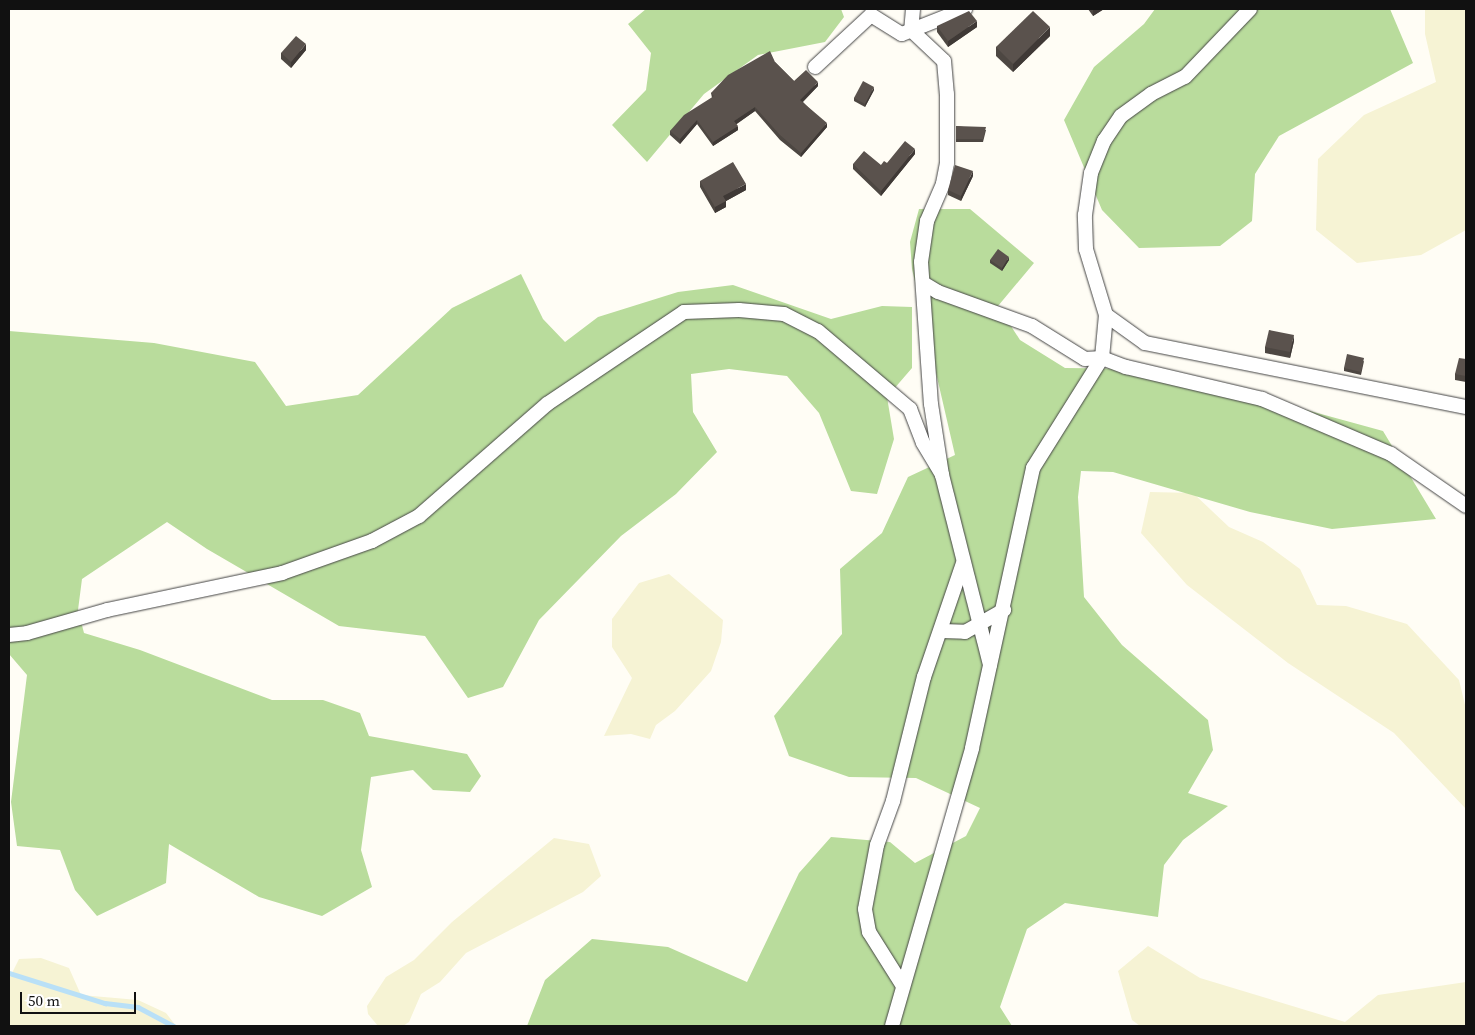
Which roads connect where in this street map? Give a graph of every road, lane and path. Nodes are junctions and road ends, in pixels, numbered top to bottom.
1 (913, 9) edge
2 (966, 9) edge
3 (1250, 9) edge
4 (871, 12) edge
5 (911, 30) junction
6 (815, 66) dead end
7 (923, 282) junction
8 (1106, 315) junction
9 (1102, 358) junction
10 (1466, 408) edge
11 (942, 475) junction
12 (1466, 506) edge
13 (963, 563) junction
14 (1004, 610) junction
15 (978, 622) junction
16 (942, 631) junction
17 (9, 634) edge
18 (991, 666) junction
19 (903, 986) junction
20 (892, 1026) edge

1 - 5 street
2 - 5 street
3 - 8 street
4 - 5 street
4 - 6 street
5 - 7 street
7 - 9 street
7 - 11 street
8 - 9 street
8 - 10 street
9 - 12 street
9 - 14 street
11 - 13 street
11 - 17 street
13 - 15 street
13 - 16 street
14 - 15 street
14 - 18 street
15 - 16 street
15 - 18 street
16 - 19 street
18 - 19 street
19 - 20 street

